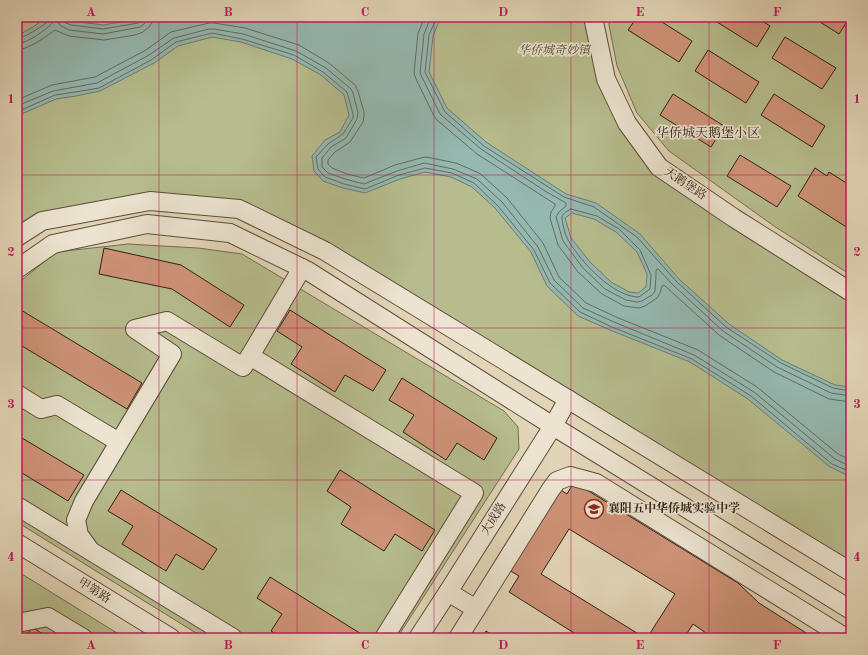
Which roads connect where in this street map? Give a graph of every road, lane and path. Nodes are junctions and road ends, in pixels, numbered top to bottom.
1 (593, 17) edge
2 (17, 236) edge
3 (302, 268) junction
4 (17, 269) edge
5 (851, 292) edge
6 (250, 356) junction
7 (17, 394) edge
8 (568, 399) junction
9 (553, 426) junction
10 (119, 442) junction
11 (17, 506) edge
12 (17, 543) edge
13 (90, 550) junction
14 (851, 572) edge
15 (448, 592) junction
16 (476, 609) junction
17 (851, 610) edge
18 (17, 623) edge
19 (83, 638) edge
20 (171, 638) edge
21 (233, 638) edge
22 (384, 638) edge
23 (418, 638) edge
24 (458, 638) edge
25 (846, 638) edge

1 - 5 street, 天鹅堡路
2 - 8 street
3 - 4 street
3 - 6 street
3 - 9 street
6 - 10 street
6 - 22 street
7 - 10 street
8 - 9 street, 大成路
8 - 14 street
9 - 15 street, 大成路
9 - 17 street
10 - 13 street
11 - 13 street
12 - 20 street, 甲第路
13 - 21 street
15 - 16 street
15 - 23 street, 大成路
16 - 24 street
16 - 25 street
18 - 19 street

